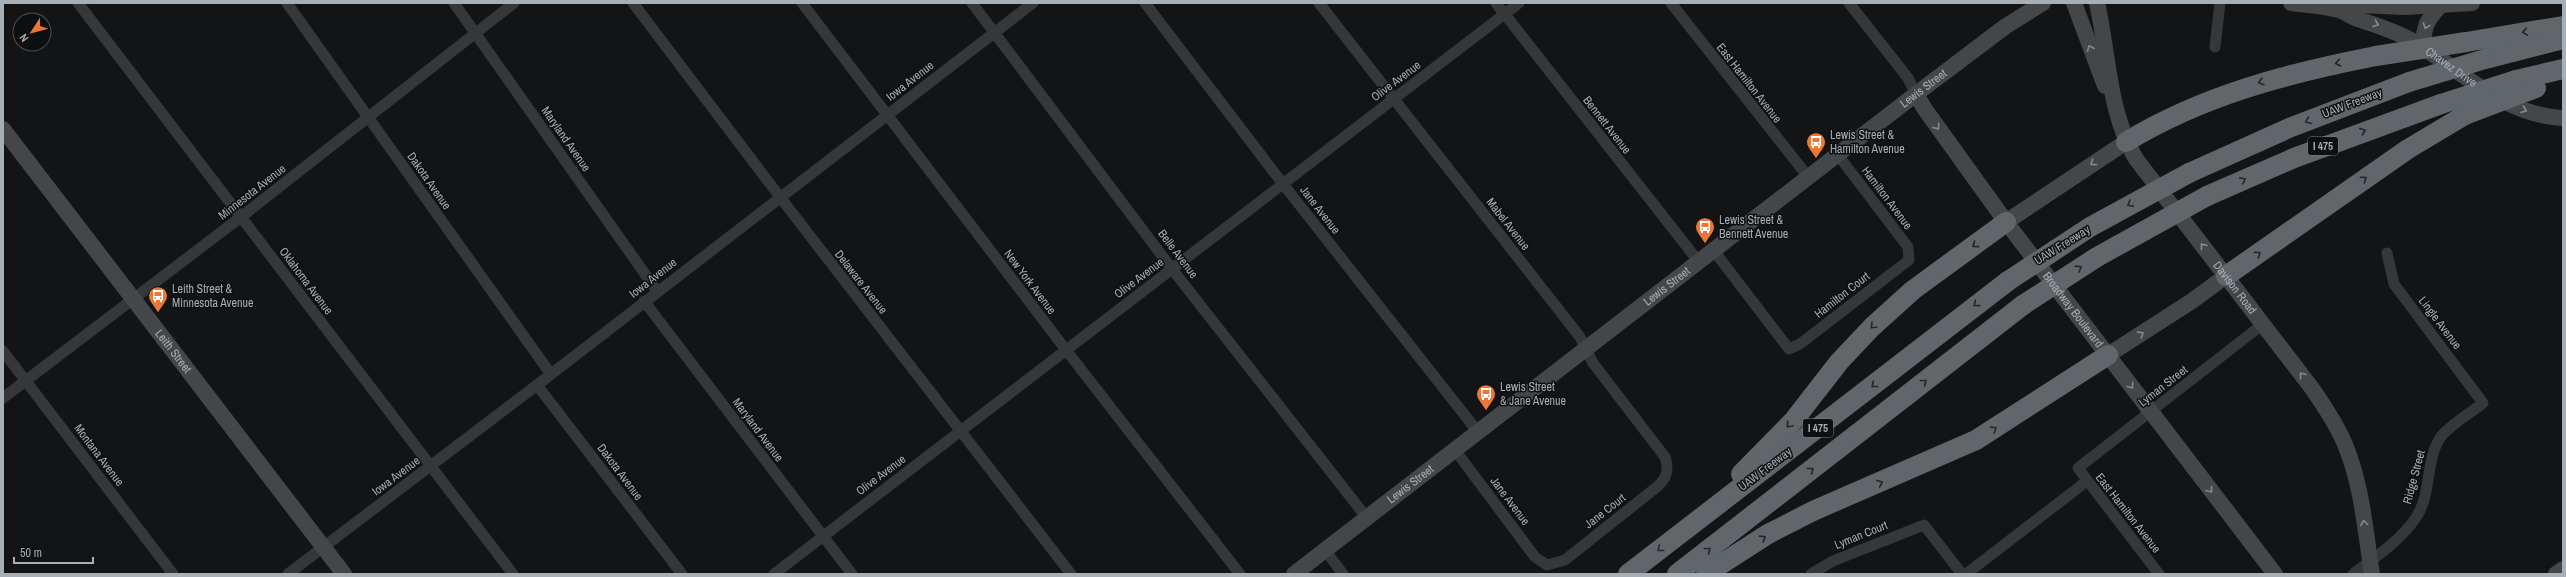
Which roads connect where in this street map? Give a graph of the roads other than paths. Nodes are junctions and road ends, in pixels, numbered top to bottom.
1 (78, 3) edge
2 (287, 3) edge
3 (454, 3) edge
4 (514, 3) edge
5 (633, 3) edge
6 (802, 3) edge
7 (972, 3) edge
8 (1033, 3) edge
9 (1145, 3) edge
10 (1319, 3) edge
11 (1496, 3) edge
12 (1519, 3) edge
13 (1670, 3) edge
14 (1849, 3) edge
15 (2043, 3) edge
16 (2074, 3) edge
17 (2096, 3) edge
18 (2220, 3) edge
19 (2296, 3) edge
20 (2472, 3) edge
21 (2440, 6) junction
22 (2340, 10) junction
23 (1504, 14) junction
24 (2563, 26) edge
25 (475, 33) junction
26 (995, 33) junction
27 (2563, 40) edge
28 (2215, 47) dead end
29 (2425, 50) junction
30 (2563, 68) edge
31 (2563, 79) edge
32 (1916, 94) junction
33 (1393, 99) junction
34 (2115, 110) junction
35 (887, 116) junction
36 (369, 118) junction
37 (2563, 118) edge
38 (3, 129) edge
39 (2126, 142) junction
40 (1838, 155) junction
41 (1809, 178) junction
42 (1283, 184) junction
43 (780, 198) junction
44 (241, 217) junction
45 (2006, 222) junction
46 (1714, 251) junction
47 (2387, 253) dead end
48 (1909, 260) joint
49 (1699, 262) junction
50 (1172, 268) junction
51 (2226, 276) junction
52 (657, 291) junction
53 (132, 300) junction
54 (644, 301) junction
55 (2263, 324) junction
56 (1586, 349) junction
57 (1066, 350) junction
58 (3, 351) edge
59 (2108, 355) junction
60 (550, 373) junction
61 (26, 381) junction
62 (537, 385) junction
63 (3, 398) edge
64 (2483, 403) joint
65 (2151, 412) junction
66 (960, 431) junction
67 (1478, 432) junction
68 (1455, 450) junction
69 (1668, 465) joint
70 (430, 466) junction
71 (2078, 468) joint
72 (2087, 481) junction
73 (1367, 518) junction
74 (822, 536) junction
75 (1678, 536) junction
76 (323, 547) junction
77 (1325, 550) junction
78 (1547, 565) joint
79 (2371, 568) edge
80 (2563, 569) edge
81 (174, 574) edge
82 (288, 574) edge
83 (344, 574) edge
84 (513, 574) edge
85 (682, 574) edge
86 (774, 574) edge
87 (852, 574) edge
88 (1071, 574) edge
89 (1240, 574) edge
90 (1294, 574) edge
91 (1343, 574) edge
92 (1628, 574) edge
93 (1677, 574) edge
94 (1706, 574) edge
95 (1811, 574) edge
96 (1962, 574) edge
97 (1966, 574) edge
98 (2159, 574) edge
99 (2275, 574) edge
100 (2353, 574) edge
101 (2556, 574) edge

1 - 44 street, Oklahoma Avenue
2 - 36 street, Dakota Avenue
3 - 25 street, Maryland Avenue
4 - 25 street, Minnesota Avenue
5 - 43 street, Delaware Avenue
6 - 35 street, New York Avenue
7 - 26 street, Belle Avenue
8 - 26 street, Iowa Avenue
9 - 42 street, Jane Avenue
10 - 33 street, Mabel Avenue
11 - 23 street, Bennett Avenue
12 - 23 street, Olive Avenue
13 - 41 street, East Hamilton Avenue
14 - 32 street, Broadway Boulevard
15 - 32 main road, Lewis Street
34 -> 16 main road
17 - 34 main road, Davison Road
18 - 28 street
19 - 22 main road, Chavez Drive
20 - 21 main road, Chavez Drive
21 - 22 main road, Chavez Drive
21 -> 29 main road
22 -> 29 main road, Chavez Drive
23 - 33 street, Olive Avenue
23 - 49 street, Bennett Avenue
24 -> 39 highway, bridge
25 - 36 street, Minnesota Avenue
25 - 52 street, Maryland Avenue
26 - 35 street, Iowa Avenue
26 - 50 street, Belle Avenue
27 -> 75 highway, UAW Freeway / I 475, bridge
29 -> 37 main road, Chavez Drive
93 -> 30 highway, I 475, bridge
51 -> 31 highway, bridge
32 - 40 main road, Lewis Street
32 -> 45 main road, Broadway Boulevard
33 - 42 street, Olive Avenue
33 - 56 street, Mabel Avenue
34 - 39 main road, Davison Road
35 - 43 street, Iowa Avenue
35 - 57 street, New York Avenue
36 - 44 street, Minnesota Avenue
36 - 60 street, Dakota Avenue
38 - 53 main road, Leith Street
39 -> 45 main road
51 -> 39 main road, Davison Road
40 - 41 main road, Lewis Street
40 - 48 street, Hamilton Avenue
41 - 46 main road, Lewis Street
42 - 50 street, Olive Avenue
42 - 67 street, Jane Avenue
43 - 52 street, Iowa Avenue
43 - 66 street, Delaware Avenue
44 - 53 street, Minnesota Avenue
44 - 70 street, Oklahoma Avenue
45 - 59 main road, Broadway Boulevard
45 -> 75 highway
46 - 48 street, Hamilton Court
46 - 49 main road, Lewis Street
47 - 64 street, Lingle Avenue
49 - 56 main road, Lewis Street
50 - 57 street, Olive Avenue
50 - 73 street, Belle Avenue
51 - 55 main road, Davison Road
59 -> 51 main road
52 - 54 street, Iowa Avenue
53 - 61 street, Minnesota Avenue
53 - 76 main road, Leith Street
54 - 60 street, Iowa Avenue
54 - 74 street, Maryland Avenue
55 - 65 street, Lyman Street
79 -> 55 main road, Davison Road
56 - 67 main road, Lewis Street
56 - 69 street, Mabel Avenue
57 - 66 street, Olive Avenue
57 - 89 street, New York Avenue
58 - 61 street, Montana Avenue
59 -> 65 main road, Broadway Boulevard
94 -> 59 highway
60 - 62 street, Iowa Avenue
61 - 63 street, Minnesota Avenue
61 - 81 street, Montana Avenue
62 - 70 street, Iowa Avenue
62 - 85 street, Dakota Avenue
64 - 79 street, Ridge Street
65 - 71 street, Lyman Street
65 -> 99 main road, Broadway Boulevard
66 - 74 street, Olive Avenue
66 - 88 street, Delaware Avenue
67 - 68 main road, Lewis Street
68 - 73 main road, Lewis Street
68 - 78 street, Jane Avenue
69 - 78 street, Jane Court
70 - 76 street, Iowa Avenue
70 - 84 street, Oklahoma Avenue
71 - 72 street, East Hamilton Avenue
72 - 97 street
72 - 98 street, East Hamilton Avenue
73 - 77 main road, Lewis Street
74 - 86 street, Olive Avenue
74 - 87 street, Maryland Avenue
75 -> 92 highway, UAW Freeway / I 475
76 - 82 street, Iowa Avenue
76 - 83 main road, Leith Street
77 - 90 main road, Lewis Street
77 - 91 street
79 - 100 street, Ridge Street
80 - 101 main road
95 - 96 street, Lyman Court

